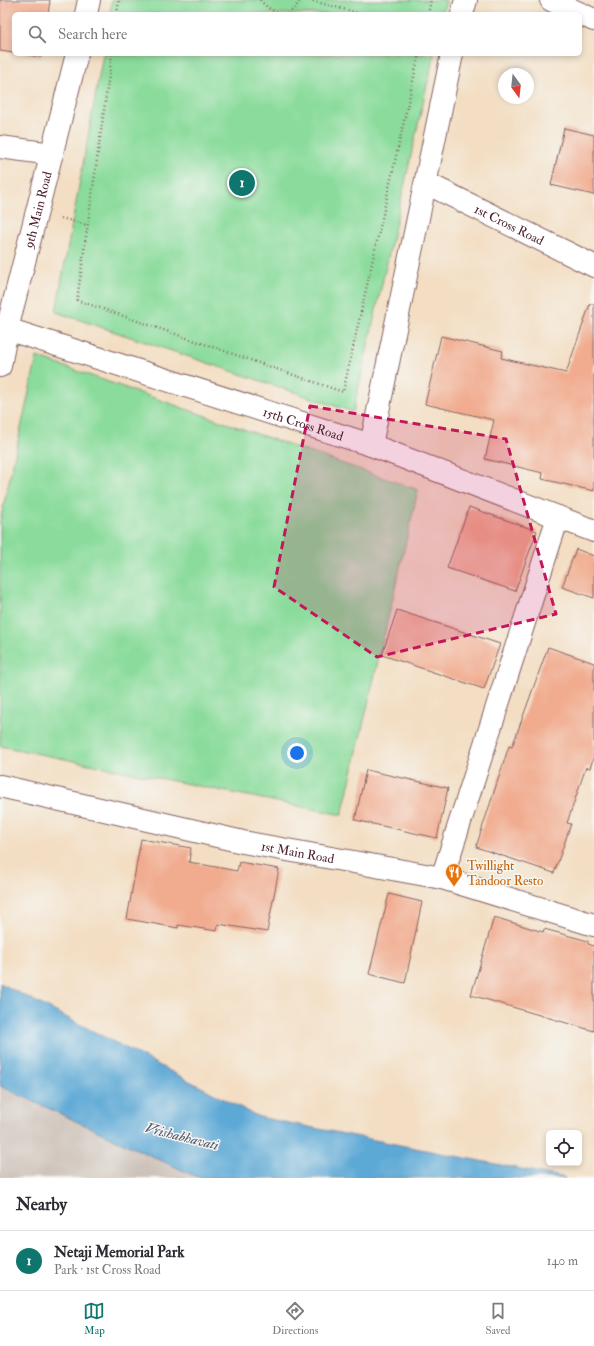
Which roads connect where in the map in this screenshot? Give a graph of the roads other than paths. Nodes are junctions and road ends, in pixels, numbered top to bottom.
1 (89, 0) edge
2 (466, 0) edge
3 (551, 0) edge
4 (86, 12) edge
5 (463, 12) edge
6 (577, 12) edge
7 (582, 14) edge
8 (594, 20) edge
9 (76, 56) edge
10 (452, 56) edge
11 (0, 147) edge
12 (52, 154) junction
13 (426, 183) junction
14 (594, 266) edge
15 (4, 329) edge
16 (0, 366) edge
17 (371, 445) junction
18 (558, 517) junction
19 (594, 531) edge
20 (0, 786) edge
21 (442, 878) junction
22 (594, 925) edge

1 - 4 street
2 - 5 street
3 - 6 street
7 - 8 street
9 - 12 street, 9th Main Road
10 - 13 street
11 - 12 street
12 - 15 street, 9th Main Road
13 - 14 street, 1st Cross Road
13 - 17 street
15 - 16 street, 9th Main Road
15 - 17 street, 15th Cross Road
17 - 18 street, 15th Cross Road
18 - 19 street, 15th Cross Road
18 - 21 street
20 - 21 street, 1st Main Road
21 - 22 street, 1st Main Road

